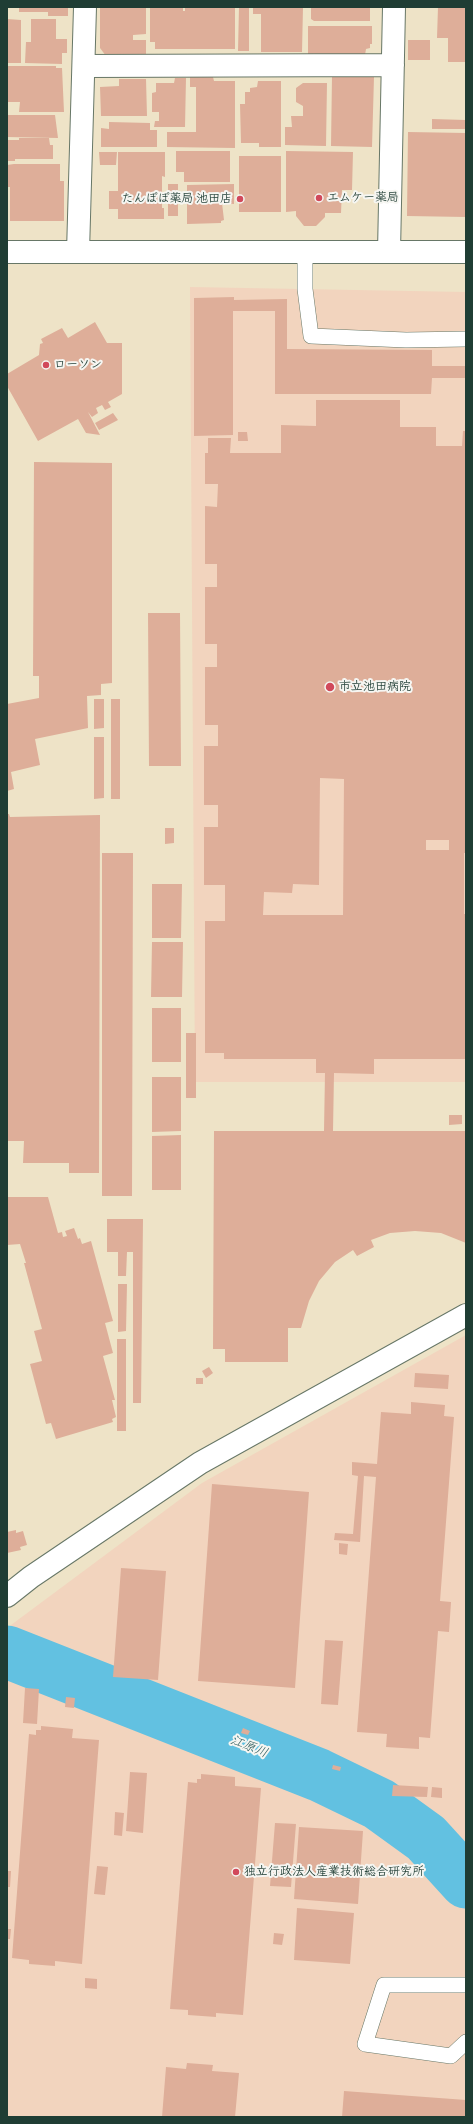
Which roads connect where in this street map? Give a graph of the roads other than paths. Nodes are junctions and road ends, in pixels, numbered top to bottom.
1 (85, 7) edge
2 (394, 7) edge
3 (393, 65) junction
4 (84, 66) junction
5 (7, 252) edge
6 (78, 252) junction
7 (305, 252) junction
8 (389, 252) junction
9 (466, 252) edge
10 (466, 339) edge
11 (466, 1315) edge
12 (7, 1596) edge
13 (466, 1985) edge
14 (466, 2042) edge

1 - 4 street
2 - 3 street
3 - 4 street
3 - 8 street
4 - 6 street
5 - 6 street
6 - 7 street
7 - 8 street
7 - 10 lane
8 - 9 street
11 - 12 street
13 - 14 lane

